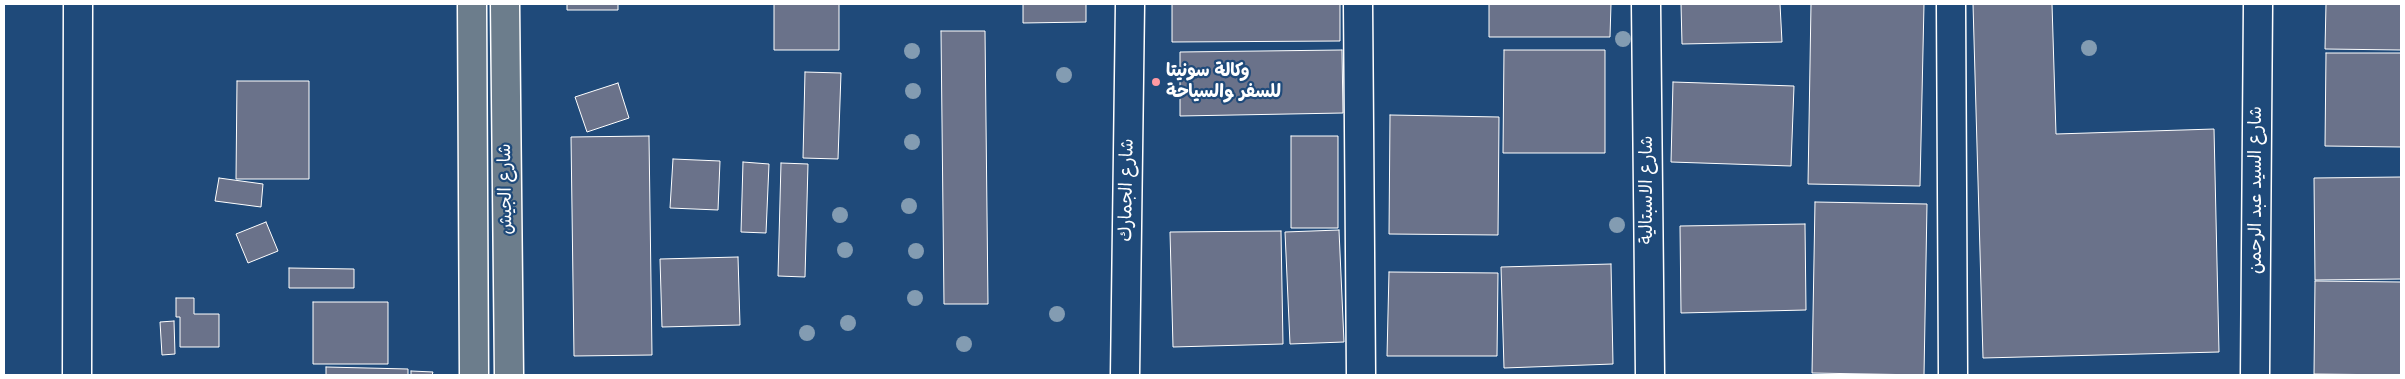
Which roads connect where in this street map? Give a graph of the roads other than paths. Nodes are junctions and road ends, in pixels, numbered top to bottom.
1 (78, 4) edge
2 (472, 4) edge
3 (505, 4) edge
4 (1130, 4) edge
5 (1358, 4) edge
6 (1646, 4) edge
7 (1951, 4) edge
8 (2258, 4) edge
9 (77, 375) edge
10 (474, 375) edge
11 (509, 375) edge
12 (1126, 375) edge
13 (1361, 375) edge
14 (1650, 375) edge
15 (1953, 375) edge
16 (2255, 375) edge

1 - 9 street
2 - 10 highway, شارع الجيش
3 - 11 highway, شارع الجيش
4 - 12 street, شارع الجمارك
5 - 13 street
6 - 14 street, شارع الاسبتالية
7 - 15 street
8 - 16 street, شارع السيد عبد الرحمن

